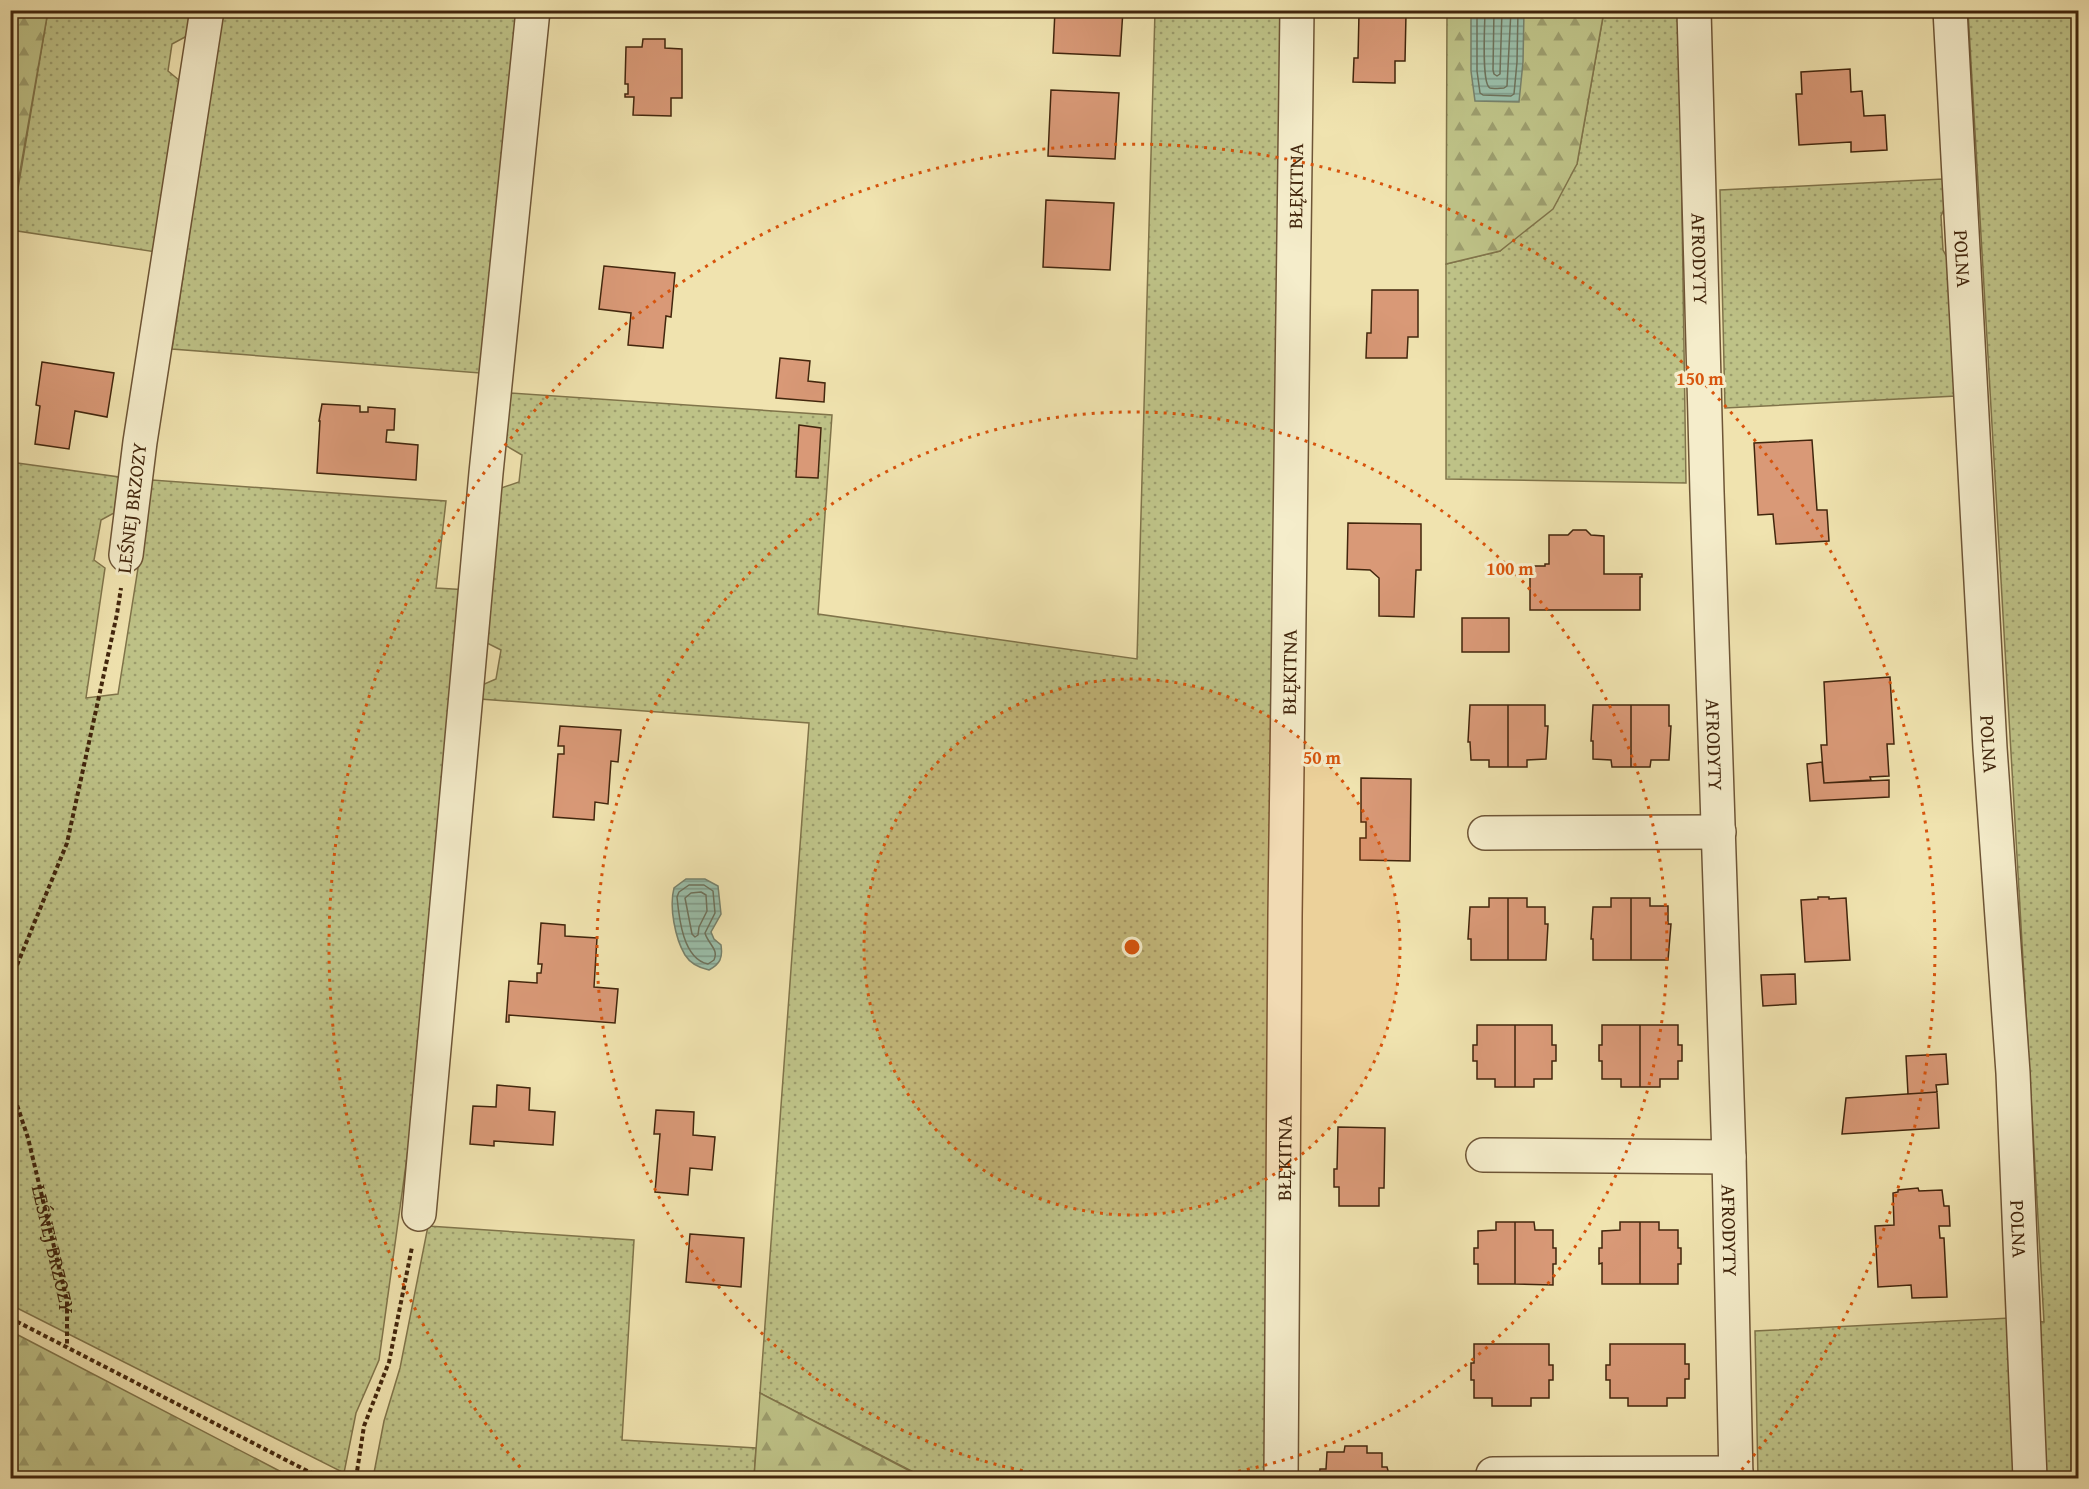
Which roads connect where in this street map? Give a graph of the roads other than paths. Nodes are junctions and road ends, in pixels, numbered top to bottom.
1 (207, 10) edge
2 (533, 10) edge
3 (1297, 10) edge
4 (1694, 10) edge
5 (1950, 10) edge
6 (126, 555) road end
7 (1719, 832) junction
8 (1485, 833) dead end
9 (1483, 1155) dead end
10 (1729, 1157) junction
11 (419, 1214) road end
12 (1493, 1474) dead end
13 (1736, 1476) edge
14 (1281, 1479) edge
15 (2030, 1479) edge

1 - 6 street, LEŚNEJ BRZOZY
2 - 11 street
3 - 14 street, BŁĘKITNA
4 - 7 street, AFRODYTY
5 - 15 street, POLNA
7 - 8 street
7 - 10 street, AFRODYTY
9 - 10 street
10 - 13 street, AFRODYTY
12 - 13 street

